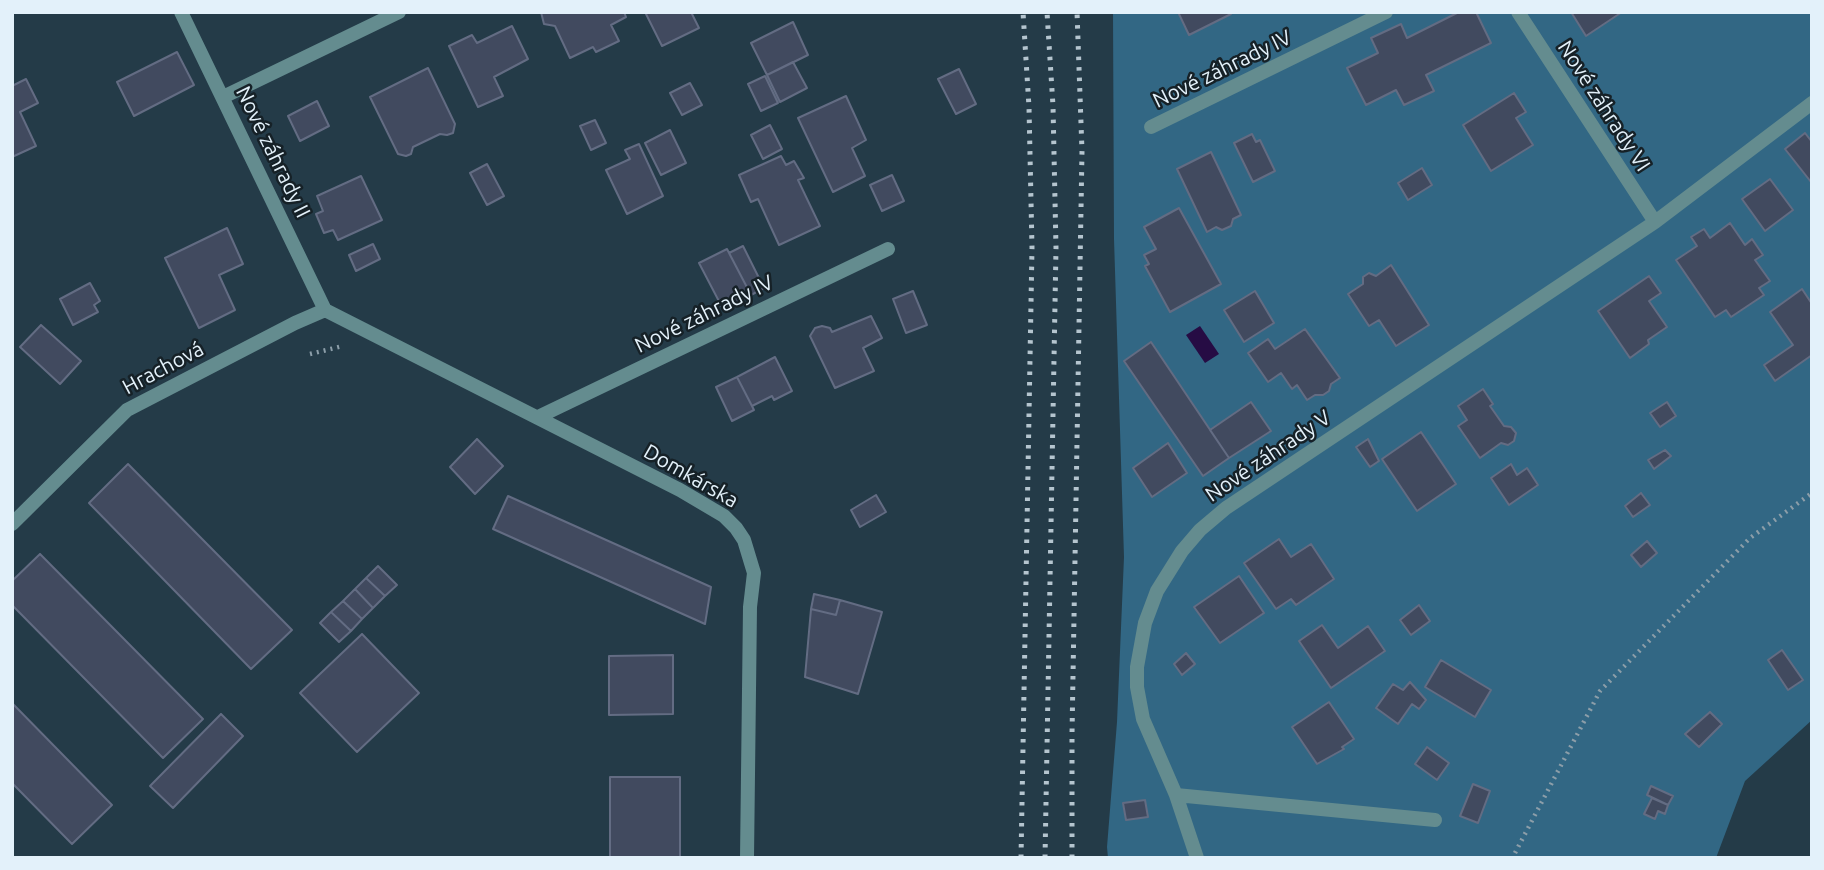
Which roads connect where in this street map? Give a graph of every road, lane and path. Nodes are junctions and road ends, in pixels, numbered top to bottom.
1 (181, 12) edge
2 (400, 12) edge
3 (1386, 12) edge
4 (1518, 12) edge
5 (223, 97) junction
6 (1812, 103) edge
7 (1151, 127) dead end
8 (1655, 222) junction
9 (888, 249) dead end
10 (326, 310) junction
11 (538, 417) junction
12 (1812, 493) edge
13 (12, 524) edge
14 (1176, 795) junction
15 (1436, 820) dead end
16 (1515, 853) dead end
17 (747, 858) edge
18 (1197, 858) edge

1 - 5 street, Nové záhrady II
2 - 5 street
3 - 7 street, Nové záhrady IV
4 - 8 street, Nové záhrady VI
5 - 10 street, Nové záhrady II
6 - 8 street, Nové záhrady V
8 - 14 street, Nové záhrady V
9 - 11 street, Nové záhrady IV
10 - 11 street, Domkárska
10 - 13 street, Hrachová
11 - 17 street, Domkárska
12 - 16 path
14 - 15 street
14 - 18 street, Nové záhrady V

